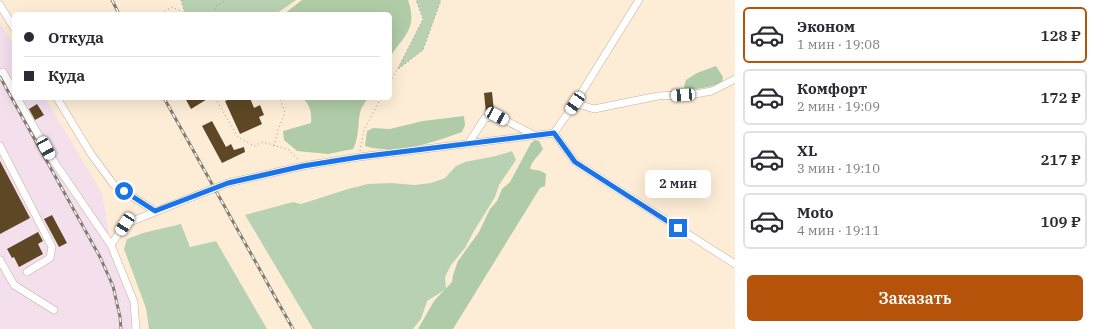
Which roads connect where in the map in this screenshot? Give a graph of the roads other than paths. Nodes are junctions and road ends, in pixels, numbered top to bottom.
1 (639, 0) edge
2 (0, 5) edge
3 (12, 25) edge
4 (0, 74) edge
5 (735, 79) edge
6 (12, 88) edge
7 (18, 100) edge
8 (58, 100) edge
9 (575, 103) junction
10 (554, 133) junction
11 (534, 135) junction
12 (468, 144) junction
13 (0, 146) edge
14 (155, 211) junction
15 (111, 245) junction
16 (0, 260) edge
17 (735, 264) edge
18 (27, 272) dead end
19 (54, 310) dead end
20 (136, 329) edge

1 - 9 street
2 - 3 street
4 - 6 street
5 - 9 street
7 - 15 street
8 - 14 street
9 - 10 street
10 - 11 street
10 - 17 street
11 - 12 street
11 - 12 street
12 - 14 street, bridge
13 - 18 street
14 - 15 street
15 - 20 street
16 - 19 street

